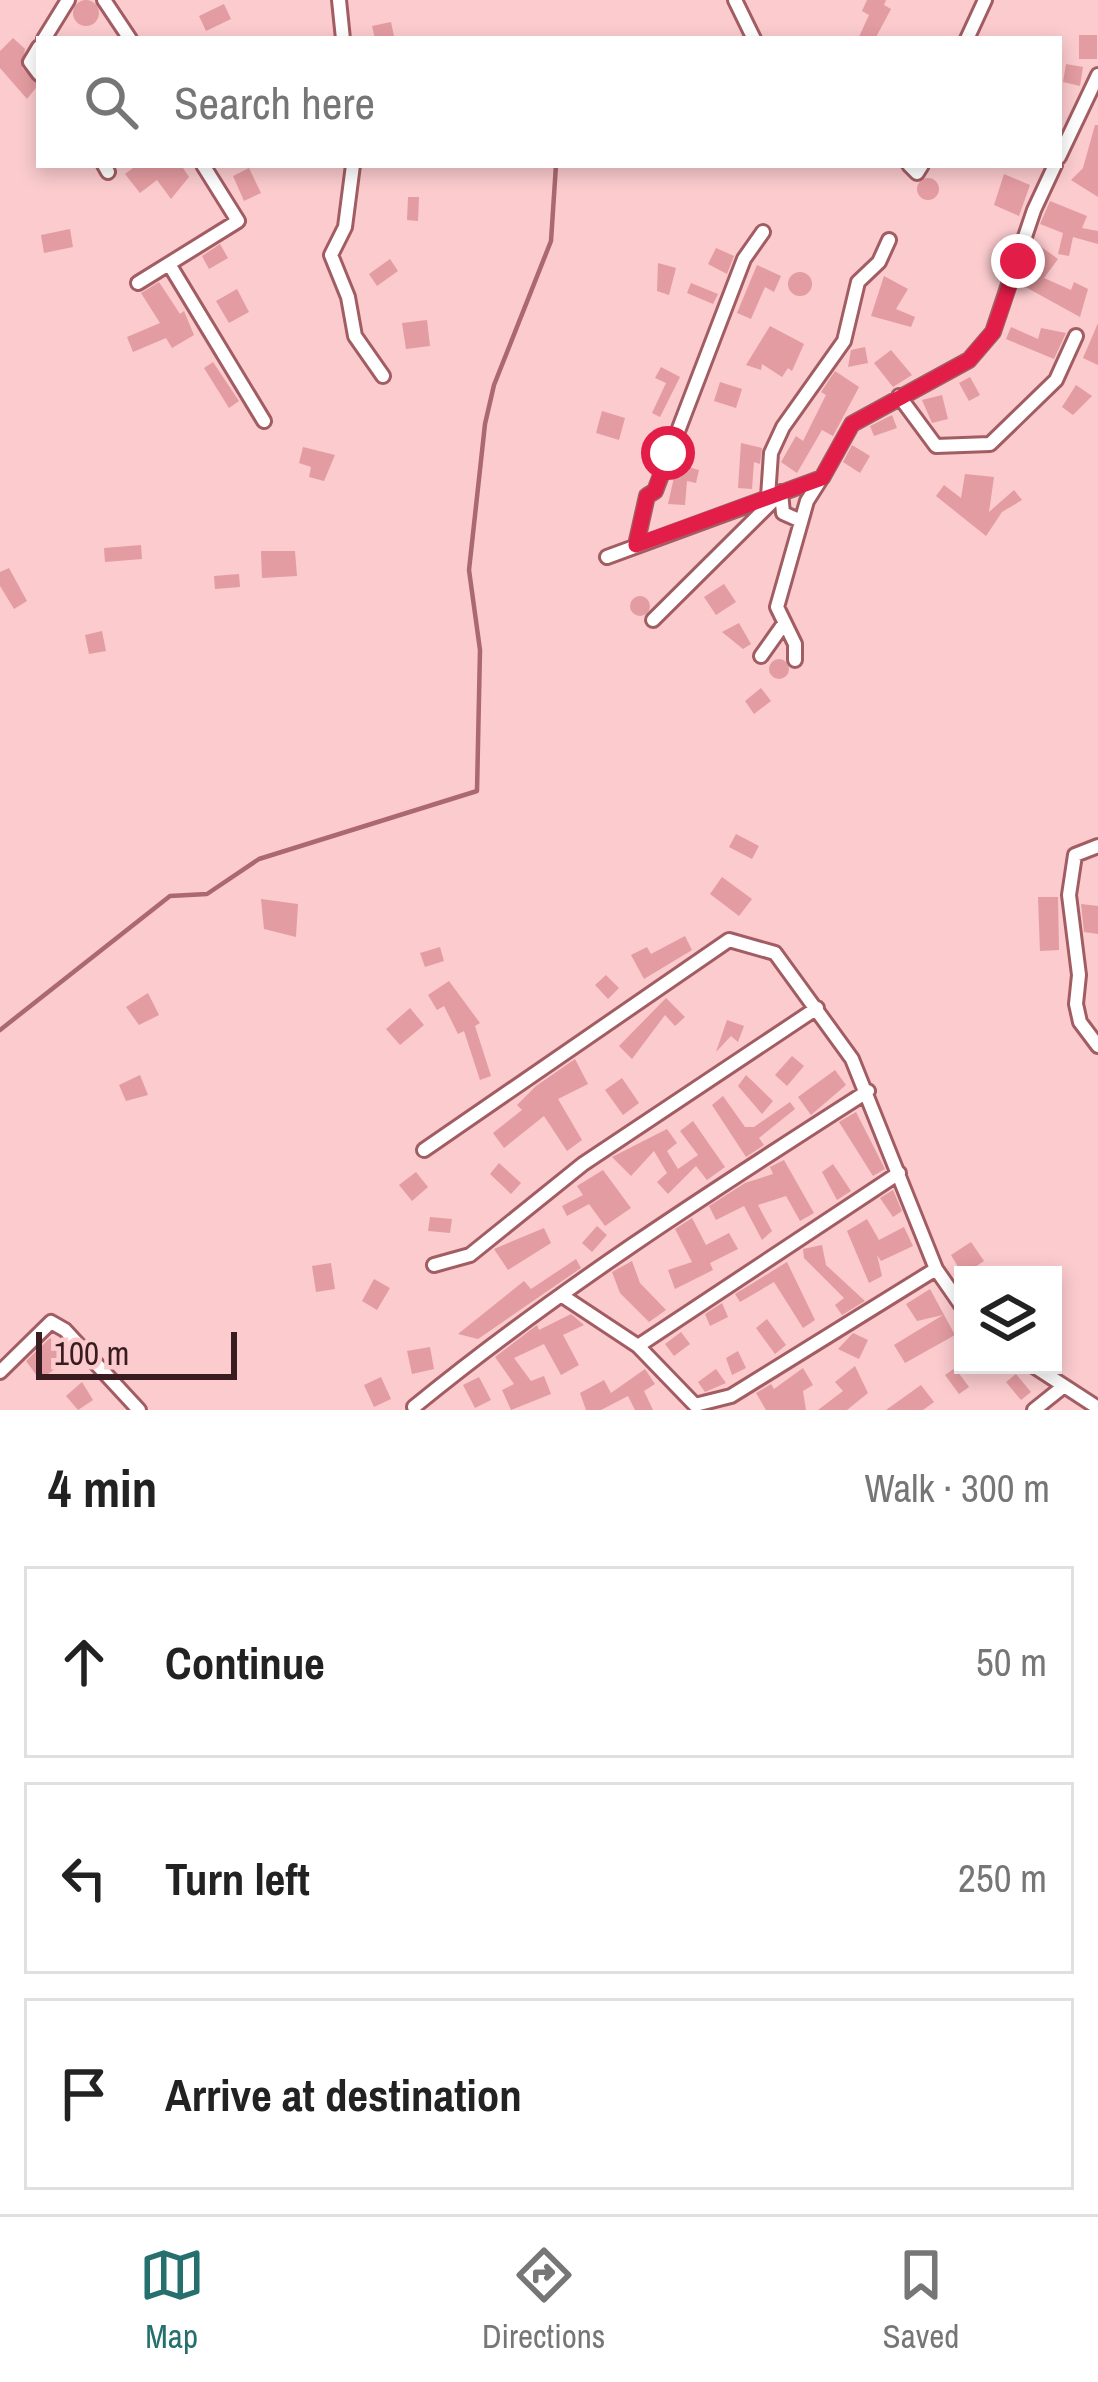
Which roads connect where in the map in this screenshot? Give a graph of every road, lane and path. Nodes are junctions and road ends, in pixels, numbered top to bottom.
1 (68, 0) edge
2 (104, 0) edge
3 (339, 0) edge
4 (735, 0) edge
5 (985, 0) edge
6 (46, 36) edge
7 (128, 36) edge
8 (343, 36) edge
9 (753, 36) edge
10 (969, 36) edge
11 (1098, 75) edge
12 (1062, 151) edge
13 (205, 168) edge
14 (353, 168) edge
15 (1054, 168) edge
16 (763, 232) dead end
17 (889, 240) dead end
18 (169, 264) junction
19 (138, 283) dead end
20 (1076, 336) dead end
21 (383, 376) dead end
22 (899, 397) junction
23 (264, 421) dead end
24 (822, 478) junction
25 (774, 495) junction
26 (801, 521) junction
27 (636, 545) junction
28 (608, 556) dead end
29 (653, 620) dead end
30 (782, 625) junction
31 (760, 656) dead end
32 (795, 660) dead end
33 (1098, 846) edge
34 (818, 1008) junction
35 (1098, 1046) edge
36 (868, 1091) junction
37 (424, 1150) dead end
38 (899, 1173) junction
39 (434, 1265) dead end
40 (936, 1269) junction
41 (561, 1295) junction
42 (954, 1296) edge
43 (638, 1346) junction
44 (0, 1372) edge
45 (1046, 1374) edge
46 (1064, 1386) junction
47 (414, 1407) dead end
48 (1098, 1408) edge
49 (140, 1410) edge
50 (1034, 1410) edge

1 - 6 street
2 - 7 street
3 - 8 street
4 - 9 street
5 - 10 street
11 - 12 street
13 - 18 street
14 - 21 street
15 - 22 street
16 - 27 street
17 - 25 street
18 - 19 street
18 - 23 street
20 - 22 street
22 - 24 street
24 - 25 street
24 - 26 street
25 - 26 street
25 - 27 street
25 - 29 street
26 - 30 street
27 - 28 street
30 - 31 street
30 - 32 street
33 - 35 street
34 - 36 street
34 - 37 street
34 - 39 street
36 - 38 street
36 - 41 street
38 - 40 street
38 - 43 street
40 - 42 street
40 - 43 street
41 - 43 street
41 - 47 street
44 - 49 street
45 - 46 street
46 - 48 street
46 - 50 street

